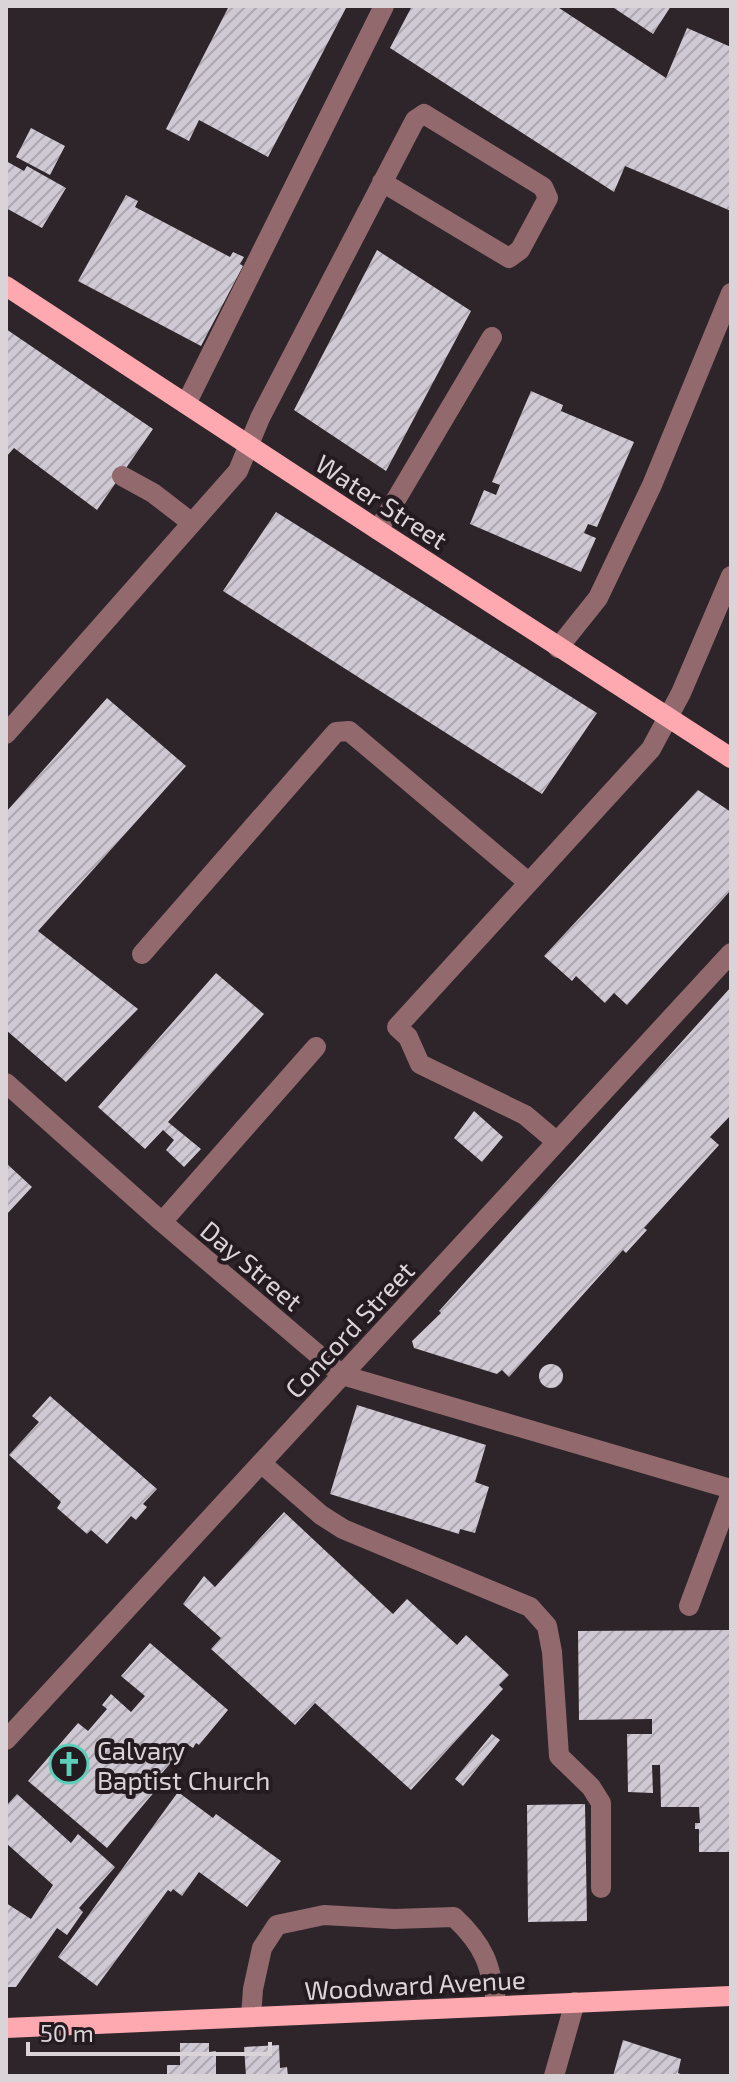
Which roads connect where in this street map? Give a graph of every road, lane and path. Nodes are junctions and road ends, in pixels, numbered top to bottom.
1 (384, 6) edge
2 (382, 182) junction
3 (6, 286) edge
4 (731, 293) edge
5 (492, 337) dead end
6 (186, 404) junction
7 (249, 445) junction
8 (122, 476) dead end
9 (192, 523) junction
10 (378, 530) junction
11 (731, 576) edge
12 (558, 648) junction
13 (669, 719) junction
14 (6, 734) edge
15 (731, 758) edge
16 (528, 882) junction
17 (731, 953) edge
18 (142, 954) dead end
19 (316, 1047) dead end
20 (6, 1083) edge
21 (557, 1142) junction
22 (162, 1222) junction
23 (342, 1375) junction
24 (261, 1463) junction
25 (731, 1491) edge
26 (689, 1606) dead end
27 (6, 1740) edge
28 (601, 1888) dead end
29 (731, 1996) edge
30 (575, 2002) junction
31 (497, 2006) junction
32 (251, 2017) junction
33 (6, 2028) edge
34 (554, 2076) edge

1 - 6 street
2 - 2 street
2 - 7 street
3 - 6 main road, Water Street
4 - 12 street
5 - 10 street
6 - 7 main road, Water Street
7 - 9 street
7 - 10 main road, Water Street
8 - 9 street
9 - 14 street
10 - 12 main road, Water Street
11 - 13 street
12 - 13 main road, Water Street
13 - 15 main road, Water Street
13 - 16 street
16 - 18 street
16 - 21 street
17 - 21 street, Concord Street
19 - 22 street
20 - 22 street, Day Street
21 - 23 street, Concord Street
22 - 23 street, Day Street
23 - 24 street, Concord Street
23 - 25 street, Day Street
24 - 27 street, Concord Street
24 - 28 street
25 - 26 street
29 - 30 main road, Woodward Avenue
30 - 31 main road, Woodward Avenue
30 - 34 street
31 - 32 main road, Woodward Avenue
31 - 32 street
32 - 33 main road, Woodward Avenue

